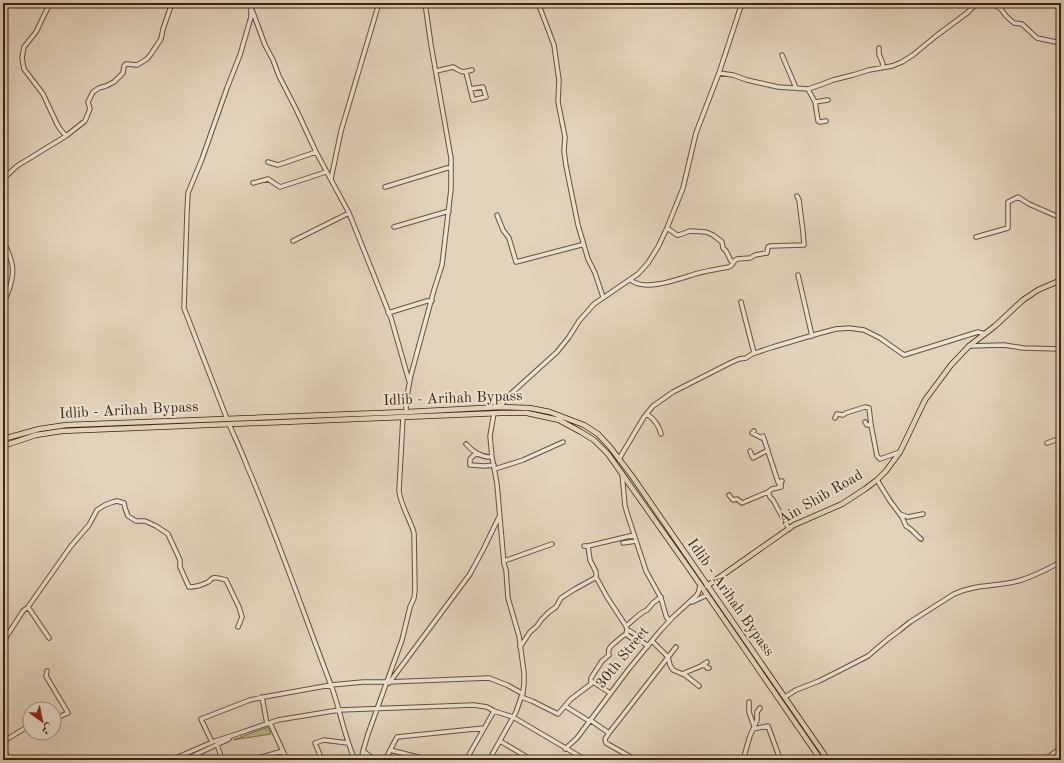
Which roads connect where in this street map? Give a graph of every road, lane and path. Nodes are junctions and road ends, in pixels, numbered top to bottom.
1 (50, 3) edge
2 (172, 3) edge
3 (182, 3) edge
4 (189, 3) edge
5 (379, 3) edge
6 (425, 3) edge
7 (540, 3) edge
8 (742, 3) edge
9 (975, 3) edge
10 (991, 3) edge
11 (251, 5) edge
12 (1061, 43) edge
13 (879, 48) dead end
14 (782, 55) dead end
15 (882, 67) junction
16 (436, 70) junction
17 (472, 70) dead end
18 (466, 72) junction
19 (719, 73) junction
20 (796, 88) junction
21 (470, 89) junction
22 (808, 89) junction
23 (828, 100) dead end
24 (815, 102) junction
25 (826, 121) dead end
26 (66, 136) junction
27 (316, 152) junction
28 (268, 162) dead end
29 (451, 168) junction
30 (326, 172) junction
31 (3, 179) edge
32 (331, 179) junction
33 (253, 183) dead end
34 (385, 186) dead end
35 (797, 196) dead end
36 (449, 211) junction
37 (349, 213) junction
38 (497, 215) dead end
39 (1061, 218) edge
40 (394, 227) dead end
41 (667, 228) junction
42 (976, 237) dead end
43 (3, 239) edge
44 (293, 241) dead end
45 (584, 245) junction
46 (734, 262) junction
47 (798, 275) dead end
48 (631, 280) junction
49 (1061, 280) edge
50 (603, 297) junction
51 (432, 301) junction
52 (741, 302) dead end
53 (3, 304) edge
54 (388, 313) junction
55 (985, 334) junction
56 (812, 336) junction
57 (969, 346) junction
58 (1061, 349) edge
59 (754, 353) junction
60 (409, 382) junction
61 (501, 407) junction
62 (450, 412) junction
63 (494, 413) junction
64 (405, 414) junction
65 (647, 414) junction
66 (835, 418) dead end
67 (227, 419) junction
68 (241, 421) junction
69 (865, 422) dead end
70 (229, 424) junction
71 (871, 425) junction
72 (754, 431) dead end
73 (661, 434) dead end
74 (1061, 438) edge
75 (3, 439) edge
76 (562, 442) dead end
77 (466, 444) dead end
78 (1047, 444) dead end
79 (3, 446) edge
80 (768, 450) junction
81 (750, 451) dead end
82 (900, 452) junction
83 (479, 454) junction
84 (492, 457) junction
85 (619, 459) junction
86 (494, 467) junction
87 (622, 473) junction
88 (877, 480) junction
89 (782, 481) dead end
90 (781, 487) junction
91 (768, 492) junction
92 (729, 495) dead end
93 (900, 514) junction
94 (923, 514) dead end
95 (499, 516) junction
96 (789, 529) junction
97 (634, 535) junction
98 (921, 539) dead end
99 (636, 541) junction
100 (623, 543) dead end
101 (552, 544) dead end
102 (504, 561) junction
103 (1061, 562) edge
104 (692, 568) junction
105 (596, 577) junction
106 (700, 584) junction
107 (707, 586) junction
108 (707, 595) junction
109 (661, 597) junction
110 (28, 607) junction
111 (685, 607) junction
112 (669, 621) junction
113 (238, 627) dead end
114 (626, 630) junction
115 (49, 638) dead end
116 (639, 639) junction
117 (652, 641) junction
118 (3, 642) edge
119 (648, 646) junction
120 (520, 647) junction
121 (676, 647) dead end
122 (668, 657) junction
123 (707, 662) dead end
124 (702, 665) junction
125 (709, 668) dead end
126 (47, 671) dead end
127 (682, 674) junction
128 (591, 681) junction
129 (388, 682) junction
130 (331, 685) junction
131 (699, 686) dead end
132 (610, 693) junction
133 (522, 695) junction
134 (262, 697) junction
135 (785, 697) junction
136 (61, 701) edge
137 (749, 702) dead end
138 (62, 703) edge
139 (565, 706) junction
140 (378, 708) junction
141 (760, 708) dead end
142 (339, 710) junction
143 (494, 711) junction
144 (62, 716) edge
145 (513, 717) junction
146 (590, 721) junction
147 (269, 723) junction
148 (484, 728) junction
149 (753, 728) junction
150 (22, 730) edge
151 (609, 733) junction
152 (3, 741) edge
153 (500, 741) junction
154 (215, 743) junction
155 (348, 743) junction
156 (1061, 748) edge
157 (565, 749) junction
158 (282, 750) junction
159 (390, 750) junction
160 (3, 751) edge
161 (363, 751) junction
162 (3, 757) edge
163 (425, 759) edge
164 (490, 759) edge
165 (780, 759) dead end
166 (5, 760) edge
167 (10, 760) edge
168 (171, 760) edge
169 (184, 760) edge
170 (222, 760) edge
171 (251, 760) edge
172 (287, 760) edge
173 (322, 760) edge
174 (355, 760) edge
175 (361, 760) edge
176 (375, 760) edge
177 (385, 760) edge
178 (430, 760) edge
179 (466, 760) edge
180 (495, 760) edge
181 (532, 760) edge
182 (586, 760) edge
183 (636, 760) edge
184 (743, 760) edge
185 (821, 760) edge
186 (828, 760) edge
187 (1044, 760) edge

1 - 26 street
2 - 26 street
3 - 4 street
5 - 32 street
6 - 16 street
7 - 45 street
8 - 19 street
9 - 15 street
10 - 12 street
11 - 27 street
11 - 67 street
13 - 15 street
14 - 20 street
15 - 22 street
16 - 18 street
16 - 29 street
17 - 18 street
18 - 21 street
19 - 20 street
19 - 41 street
20 - 22 street
21 - 21 street
22 - 24 street
23 - 24 street
24 - 25 street
26 - 31 street
27 - 28 street
27 - 30 street
29 - 34 street
29 - 36 street
30 - 32 street
30 - 33 street
32 - 37 street
35 - 46 street
36 - 40 street
36 - 51 street
37 - 44 street
37 - 54 street
38 - 45 street
39 - 42 street
41 - 46 street
41 - 48 street
43 - 53 street
45 - 50 street
46 - 48 street
47 - 56 street
48 - 50 street
49 - 55 main road, Ain Shib Road
50 - 61 street
51 - 54 street
51 - 60 street
52 - 59 street
54 - 60 street
55 - 56 street
55 - 57 main road, Ain Shib Road
56 - 59 street
57 - 58 street
57 - 82 main road, Ain Shib Road
59 - 65 street
60 - 64 street
61 - 62 main road, Idlib - Arihah Bypass
61 - 85 main road, Idlib - Arihah Bypass
62 - 63 main road, Idlib - Arihah Bypass
62 - 64 main road, Idlib - Arihah Bypass
63 - 84 street
63 - 87 main road, Idlib - Arihah Bypass
64 - 68 main road, Idlib - Arihah Bypass
64 - 129 street
65 - 73 street
65 - 85 street
66 - 71 street
67 - 68 main road, Idlib - Arihah Bypass
67 - 75 main road, Idlib - Arihah Bypass
68 - 70 main road, Idlib - Arihah Bypass
69 - 71 street
70 - 79 main road, Idlib - Arihah Bypass
70 - 130 street
71 - 82 street
72 - 80 street
74 - 78 street
76 - 86 street
77 - 83 street
80 - 81 street
80 - 90 street
82 - 88 main road, Ain Shib Road
83 - 84 street
83 - 86 street
84 - 86 street
85 - 104 main road, Idlib - Arihah Bypass
86 - 95 street
87 - 97 street
87 - 104 main road, Idlib - Arihah Bypass
88 - 93 street
88 - 96 main road, Ain Shib Road
89 - 90 street
90 - 91 street
91 - 92 street
91 - 96 street
93 - 94 street
93 - 98 street
95 - 102 street
95 - 129 street
96 - 107 main road, Ain Shib Road
97 - 99 street
97 - 105 street
99 - 100 street
99 - 109 street
101 - 102 street
102 - 120 street
103 - 135 street
104 - 106 main road, Idlib - Arihah Bypass
104 - 107 main road, Idlib - Arihah Bypass
105 - 114 street
105 - 120 street
106 - 108 main road, Idlib - Arihah Bypass
106 - 111 street, 30th Street
107 - 135 main road, Idlib - Arihah Bypass
108 - 111 street
108 - 185 main road, Idlib - Arihah Bypass
109 - 112 street
109 - 114 street
110 - 113 street
110 - 115 street
110 - 118 street
111 - 112 street, 30th Street
112 - 117 street, 30th Street
114 - 116 street
114 - 116 street
114 - 128 street
116 - 119 street
117 - 119 street, 30th Street
117 - 122 street
119 - 132 street, 30th Street
120 - 133 street
121 - 122 street
122 - 127 street
122 - 151 street
123 - 124 street
124 - 125 street
124 - 127 street
126 - 136 street
127 - 131 street
128 - 132 street
128 - 139 street
129 - 130 street
129 - 133 street
129 - 140 street
130 - 134 street
130 - 142 street
132 - 146 street, 30th Street
133 - 139 street
133 - 145 street
134 - 147 street
134 - 154 street
135 - 186 main road, Idlib - Arihah Bypass
137 - 149 street
138 - 144 street
139 - 146 street
140 - 142 street
140 - 143 street
140 - 161 street
141 - 149 street
142 - 147 street
142 - 155 street
143 - 145 street
143 - 148 street
145 - 153 street
145 - 157 street
146 - 151 street
146 - 157 street, 30th Street
147 - 154 street
147 - 158 street
148 - 159 street
148 - 179 street
149 - 165 street
149 - 184 street
150 - 152 street
151 - 183 street
153 - 164 street
153 - 181 street
154 - 168 street
154 - 169 street
154 - 170 street
155 - 173 street
155 - 174 street
156 - 187 street
157 - 182 street
158 - 171 street
158 - 172 street
159 - 163 street
159 - 177 street
160 - 167 main road
161 - 175 street
161 - 176 street
162 - 166 main road
163 - 178 street
164 - 180 street

